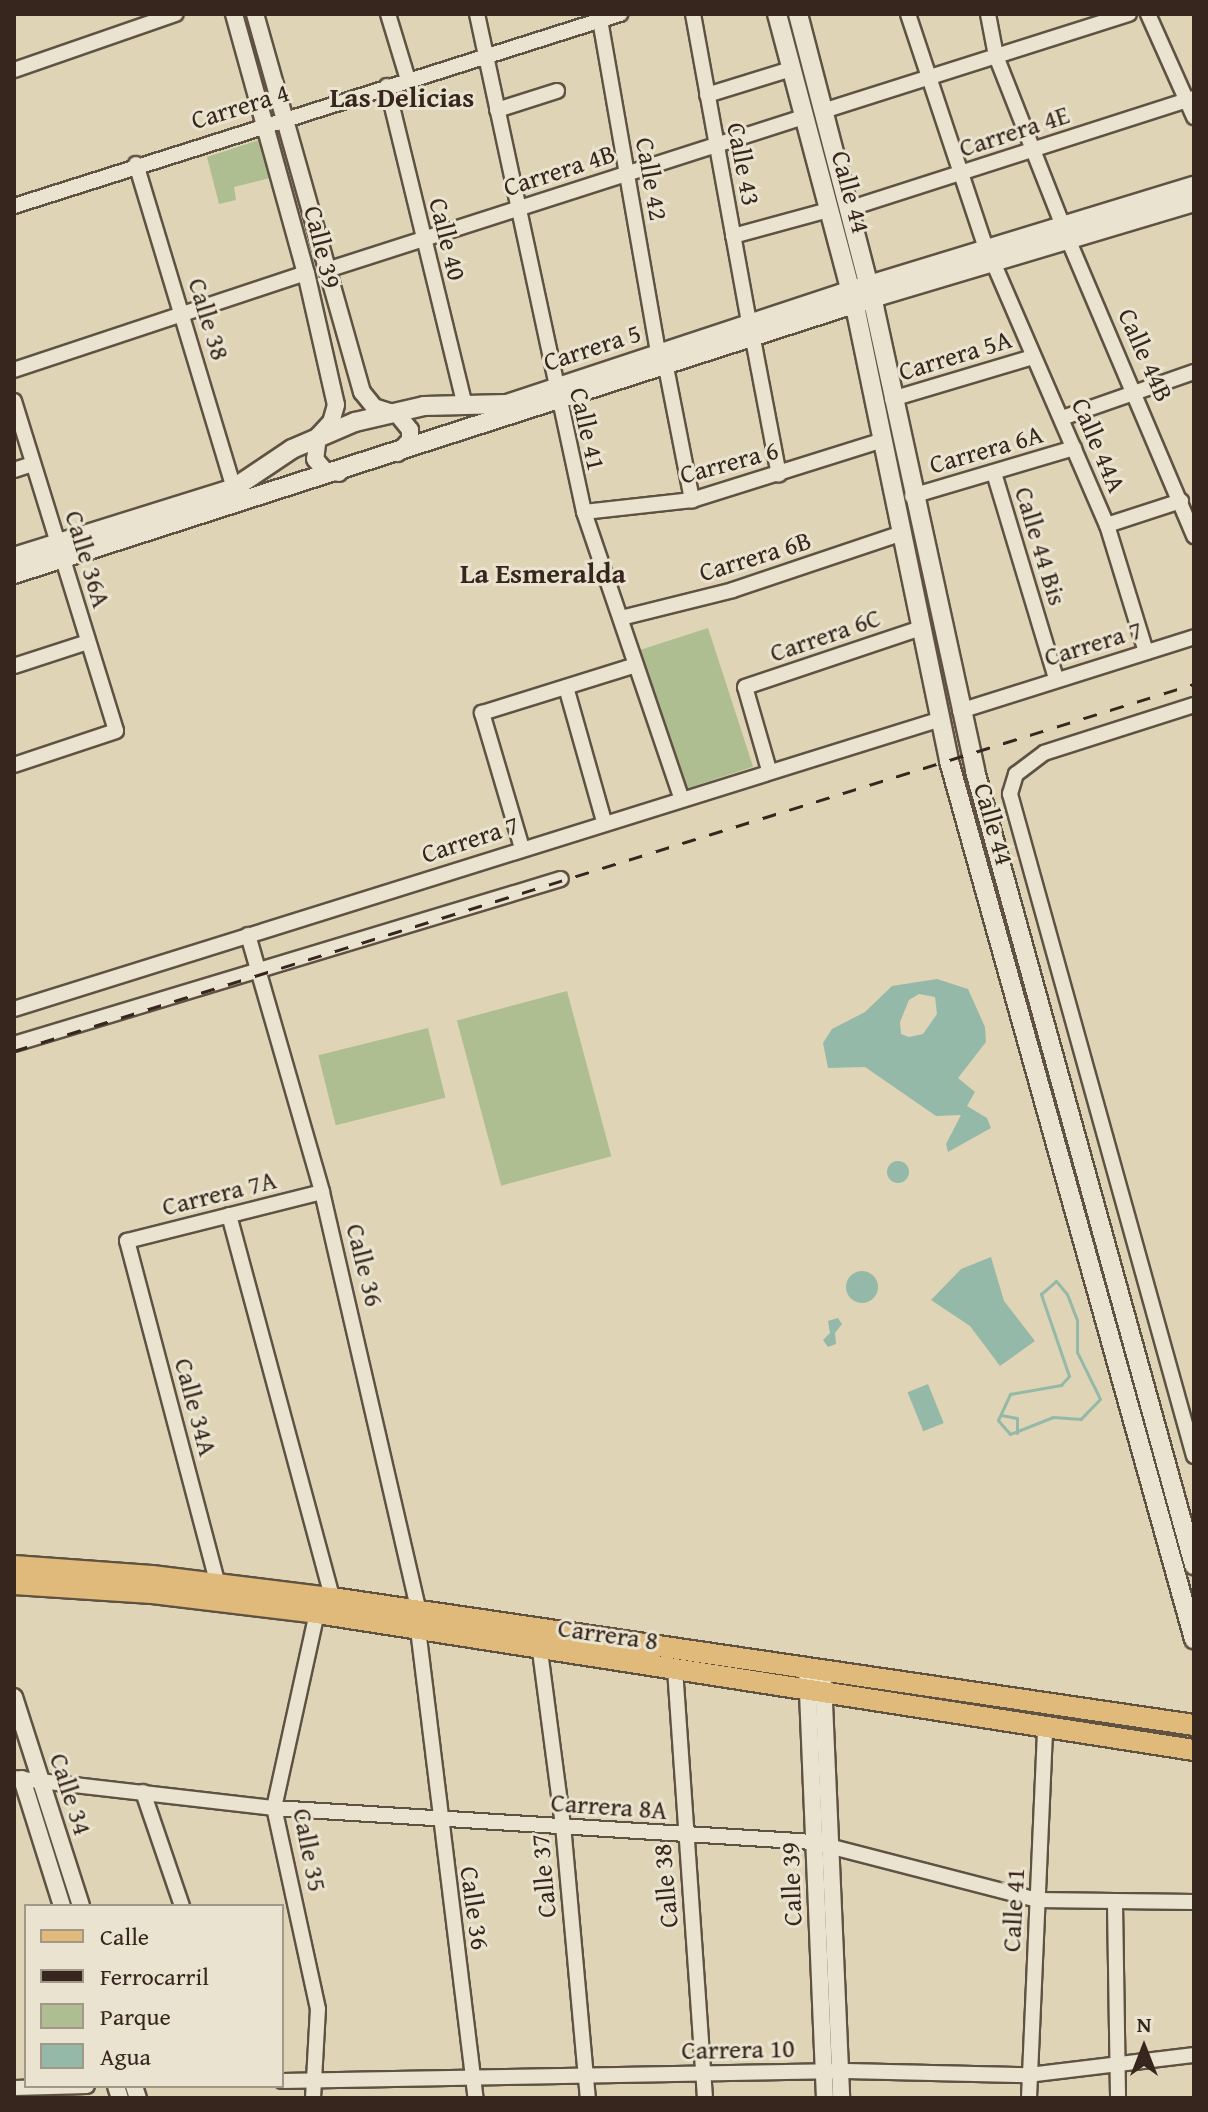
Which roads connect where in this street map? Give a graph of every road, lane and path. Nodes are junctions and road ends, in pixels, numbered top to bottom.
1 (176, 14) edge
2 (234, 14) edge
3 (255, 14) edge
4 (388, 14) edge
5 (477, 14) edge
6 (620, 14) edge
7 (693, 14) edge
8 (777, 14) edge
9 (798, 14) edge
10 (908, 14) edge
11 (988, 14) edge
12 (1129, 14) edge
13 (1148, 14) edge
14 (600, 17) edge
15 (485, 56) junction
16 (996, 56) junction
17 (791, 69) junction
18 (14, 70) edge
19 (927, 78) junction
20 (408, 80) junction
21 (387, 86) junction
22 (557, 91) dead end
23 (707, 95) junction
24 (1190, 100) edge
25 (497, 110) junction
26 (823, 111) junction
27 (287, 117) junction
28 (804, 117) junction
29 (1194, 117) edge
30 (266, 123) junction
31 (716, 146) junction
32 (1033, 150) junction
33 (136, 164) junction
34 (960, 173) junction
35 (626, 174) junction
36 (1194, 186) edge
37 (1194, 202) edge
38 (14, 206) edge
39 (517, 209) junction
40 (848, 209) junction
41 (828, 210) junction
42 (1066, 233) junction
43 (733, 236) junction
44 (423, 239) junction
45 (989, 256) junction
46 (330, 269) junction
47 (306, 273) junction
48 (861, 295) junction
49 (183, 311) junction
50 (751, 331) junction
51 (1033, 357) junction
52 (662, 360) junction
53 (14, 370) edge
54 (1194, 372) edge
55 (1137, 393) junction
56 (556, 395) junction
57 (892, 399) junction
58 (14, 401) edge
59 (464, 403) junction
60 (388, 413) junction
61 (1062, 418) junction
62 (318, 436) junction
63 (883, 440) junction
64 (1074, 448) junction
65 (396, 454) junction
66 (33, 464) junction
67 (14, 470) edge
68 (339, 473) junction
69 (994, 473) junction
70 (779, 475) junction
71 (234, 488) junction
72 (912, 496) junction
73 (692, 500) junction
74 (1181, 501) junction
75 (584, 512) junction
76 (1107, 525) junction
77 (902, 533) junction
78 (1194, 536) edge
79 (60, 551) junction
80 (14, 557) edge
81 (14, 574) edge
82 (621, 618) junction
83 (921, 628) junction
84 (1194, 637) edge
85 (88, 642) junction
86 (1146, 652) junction
87 (636, 665) junction
88 (14, 666) edge
89 (1056, 679) junction
90 (566, 687) junction
91 (1194, 705) edge
92 (960, 711) junction
93 (941, 719) junction
94 (14, 765) edge
95 (769, 770) junction
96 (681, 797) junction
97 (604, 821) junction
98 (522, 848) junction
99 (561, 879) dead end
100 (248, 935) junction
101 (259, 971) junction
102 (14, 1009) edge
103 (14, 1044) edge
104 (322, 1192) junction
105 (229, 1215) junction
106 (127, 1241) joint
107 (1194, 1456) edge
108 (1194, 1565) edge
109 (14, 1566) edge
110 (14, 1584) edge
111 (36, 1585) junction
112 (218, 1585) junction
113 (14, 1596) edge
114 (332, 1598) junction
115 (317, 1613) junction
116 (418, 1620) junction
117 (1194, 1639) edge
118 (540, 1651) junction
119 (675, 1669) junction
120 (815, 1679) junction
121 (14, 1697) edge
122 (1045, 1725) junction
123 (1194, 1725) edge
124 (1194, 1750) edge
125 (18, 1778) edge
126 (43, 1781) junction
127 (143, 1792) junction
128 (274, 1808) junction
129 (439, 1820) junction
130 (563, 1825) junction
131 (685, 1835) junction
132 (821, 1843) junction
133 (1037, 1900) junction
134 (1194, 1902) edge
135 (61, 1904) edge
136 (80, 1904) edge
137 (181, 1904) edge
138 (1115, 1904) junction
139 (1194, 2055) edge
140 (1113, 2067) junction
141 (829, 2071) junction
142 (705, 2073) junction
143 (585, 2075) junction
144 (1028, 2075) junction
145 (473, 2077) junction
146 (314, 2080) junction
147 (284, 2081) edge
148 (313, 2098) edge
149 (476, 2098) edge
150 (588, 2098) edge
151 (705, 2098) edge
152 (825, 2098) edge
153 (841, 2098) edge
154 (1029, 2098) edge
155 (1118, 2098) edge

1 - 18 street
2 - 30 street, Calle 39
3 - 27 street, Calle 39
4 - 20 street
5 - 15 street, Calle 41
6 - 14 street, Carrera 4
7 - 23 street, Calle 43
8 - 17 main road, Calle 44
9 - 26 main road, Calle 44
10 - 19 street, Calle 44A
11 - 16 street, Calle 44B
12 - 16 street
13 - 24 street
14 - 15 street, Carrera 4
14 - 35 street, Calle 42
15 - 20 street, Carrera 4
15 - 25 street, Calle 41
16 - 19 street
16 - 32 street, Calle 44B
17 - 23 street
17 - 28 main road, Calle 44
19 - 26 street
19 - 34 street, Calle 44A
20 - 21 street, Carrera 4
21 - 27 street, Carrera 4
21 - 44 street, Calle 40
22 - 25 street
23 - 31 street, Calle 43
24 - 29 street
24 - 32 street, Carrera 4E
25 - 39 street, Calle 41
26 - 40 main road, Calle 44
27 - 30 street, Carrera 4
27 - 46 street, Calle 39
28 - 31 street, Carrera 4B
28 - 41 main road, Calle 44
30 - 33 street, Carrera 4
30 - 47 street, Calle 39
31 - 35 street, Carrera 4B
31 - 43 street, Calle 43
32 - 34 street, Carrera 4E
32 - 42 street, Calle 44B
33 - 38 street, Carrera 4
33 - 49 street, Calle 38
34 - 40 street, Carrera 4E
34 - 45 street, Calle 44A
35 - 39 street, Carrera 4B
35 - 52 street, Calle 42
36 - 42 main road, Carrera 5
37 - 42 main road, Carrera 5
39 - 44 street, Carrera 4B
39 - 56 street, Calle 41
40 - 48 main road, Calle 44
41 - 43 street
41 - 48 main road, Calle 44
42 - 45 main road, Carrera 5
42 - 55 street, Calle 44B
43 - 50 street, Calle 43
44 - 46 street, Carrera 4B
44 - 59 street, Calle 40
45 - 48 main road, Carrera 5
45 - 51 street, Calle 44A
46 - 60 street, Calle 39
47 - 49 street
47 - 62 street, Calle 39
48 - 50 main road, Carrera 5
48 - 57 main road, Calle 44
48 - 63 main road, Calle 44
49 - 53 street
49 - 71 street, Calle 38
50 - 52 main road, Carrera 5
50 - 70 street, Calle 43
51 - 57 street, Carrera 5A
51 - 61 street, Calle 44A
52 - 56 main road, Carrera 5
52 - 73 street, Calle 42
54 - 55 street
55 - 61 street
55 - 74 street, Calle 44B
56 - 59 main road, Carrera 5
56 - 65 main road, Carrera 5
56 - 75 street, Calle 41
57 - 72 main road, Calle 44
58 - 66 street, Calle 36A
59 - 60 main road, Carrera 5
60 - 62 main road, Carrera 5
60 - 65 street, Calle 39
61 - 64 street, Calle 44A
62 - 68 street
62 - 71 main road, Carrera 5
63 - 70 street, Carrera 6
63 - 77 main road, Calle 44
64 - 69 street, Carrera 6A
64 - 76 street, Calle 44A
65 - 68 main road, Carrera 5
66 - 67 street
66 - 79 street, Calle 36A
68 - 79 main road, Carrera 5
69 - 72 street, Carrera 6A
69 - 89 street, Calle 44 Bis
70 - 73 street, Carrera 6
71 - 79 main road, Carrera 5
72 - 92 main road, Calle 44
73 - 75 street, Carrera 6
74 - 76 street
74 - 78 street, Calle 44B
75 - 82 street, Calle 41
76 - 86 street, Calle 44A
77 - 82 street, Carrera 6B
77 - 83 main road, Calle 44
79 - 80 main road, Carrera 5
79 - 81 main road, Carrera 5
79 - 85 street, Calle 36A
82 - 87 street, Calle 41
83 - 93 main road, Calle 44
83 - 95 street, Carrera 6C
84 - 86 street, Carrera 7
85 - 88 street
85 - 94 street, Calle 36A
86 - 89 street, Carrera 7
87 - 90 street
87 - 96 street, Calle 41
89 - 92 street, Carrera 7
90 - 97 street
90 - 98 street
91 - 107 street
92 - 108 main road, Calle 44
93 - 95 street, Carrera 7
93 - 117 main road, Calle 44
95 - 96 street, Carrera 7
96 - 97 street, Carrera 7
97 - 98 street, Carrera 7
98 - 100 street, Carrera 7
99 - 101 street
100 - 101 street, Calle 36
100 - 102 street, Carrera 7
101 - 103 street
101 - 104 street, Calle 36
104 - 105 street, Carrera 7A
104 - 116 street, Calle 36
105 - 106 street, Carrera 7A
105 - 114 street
106 - 112 street, Calle 34A
109 - 112 main road, Carrera 8
110 - 111 main road, Carrera 8
111 - 113 main road
111 - 115 main road, Carrera 8
112 - 114 main road, Carrera 8
114 - 116 main road, Carrera 8
115 - 116 main road, Carrera 8
115 - 128 street, Calle 35
116 - 118 main road, Carrera 8
116 - 120 main road, Carrera 8
116 - 129 street, Calle 36
118 - 119 main road, Carrera 8
118 - 130 street, Calle 37
119 - 120 main road, Carrera 8
119 - 131 street, Calle 38
120 - 122 main road, Carrera 8
120 - 123 main road, Carrera 8
120 - 132 street, Calle 39
121 - 126 street, Calle 34
122 - 124 main road, Carrera 8
122 - 133 street, Calle 41
125 - 126 street, Carrera 8A
125 - 135 street, Calle 34
126 - 127 street, Carrera 8A
126 - 136 street, Calle 34
127 - 128 street, Carrera 8A
127 - 137 street
128 - 129 street, Carrera 8A
128 - 146 street, Calle 35
129 - 130 street, Carrera 8A
129 - 145 street, Calle 36
130 - 131 street, Carrera 8A
130 - 143 street, Calle 37
131 - 132 street, Carrera 8A
131 - 142 street, Calle 38
132 - 133 street, Carrera 8A
132 - 141 street, Calle 39
133 - 138 street, Carrera 8A
133 - 144 street, Calle 41
134 - 138 street, Carrera 8A
138 - 140 street
139 - 140 street, Carrera 10
140 - 144 street, Carrera 10
140 - 155 street
141 - 142 street, Carrera 10
141 - 144 street, Carrera 10
141 - 152 street, Calle 39
141 - 153 street, Calle 39
142 - 143 street, Carrera 10
142 - 151 street, Calle 38
143 - 145 street, Carrera 10
143 - 150 street, Calle 37
144 - 154 street, Calle 41
145 - 146 street, Carrera 10
145 - 149 street, Calle 36
146 - 147 street, Carrera 10
146 - 148 street, Calle 35

